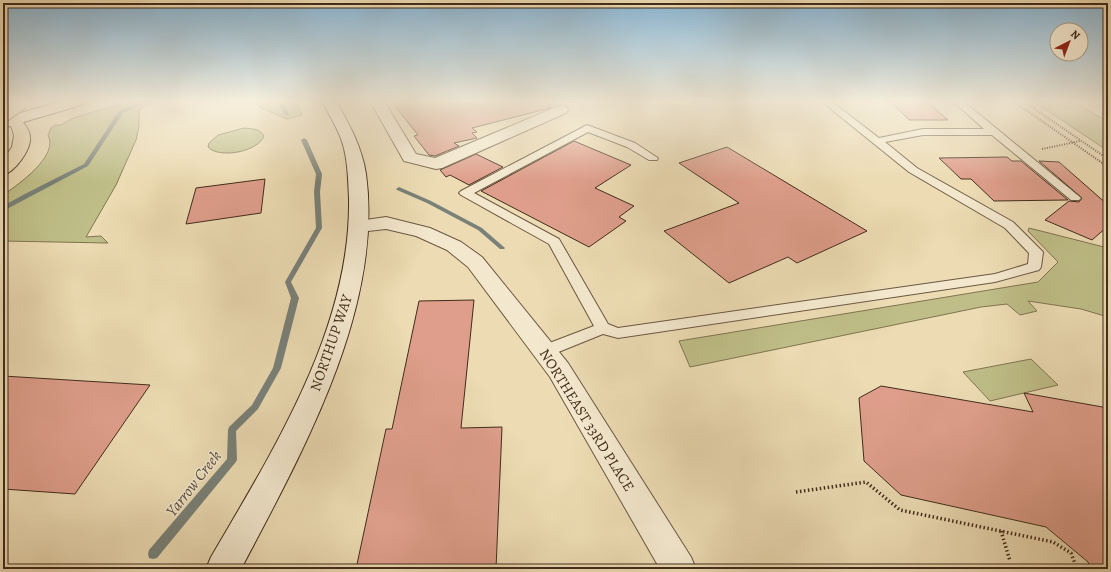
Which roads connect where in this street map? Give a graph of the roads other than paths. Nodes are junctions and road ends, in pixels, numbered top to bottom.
1 (17, 128) edge
2 (343, 128) edge
3 (393, 128) edge
4 (511, 128) edge
5 (859, 128) edge
6 (989, 128) edge
7 (994, 132) junction
8 (877, 141) junction
9 (653, 158) dead end
10 (3, 170) edge
11 (1075, 198) dead end
12 (359, 226) junction
13 (603, 328) junction
14 (545, 351) junction
15 (223, 569) edge
16 (679, 569) edge

1 - 10 highway
2 - 12 street, NORTHUP WAY
3 - 4 street
5 - 8 lane
6 - 7 lane
7 - 8 lane
7 - 11 lane
8 - 13 lane
9 - 13 lane
12 - 14 street, NORTHEAST 33RD PLACE
12 - 15 street, NORTHUP WAY
13 - 14 lane
14 - 16 street, NORTHEAST 33RD PLACE

